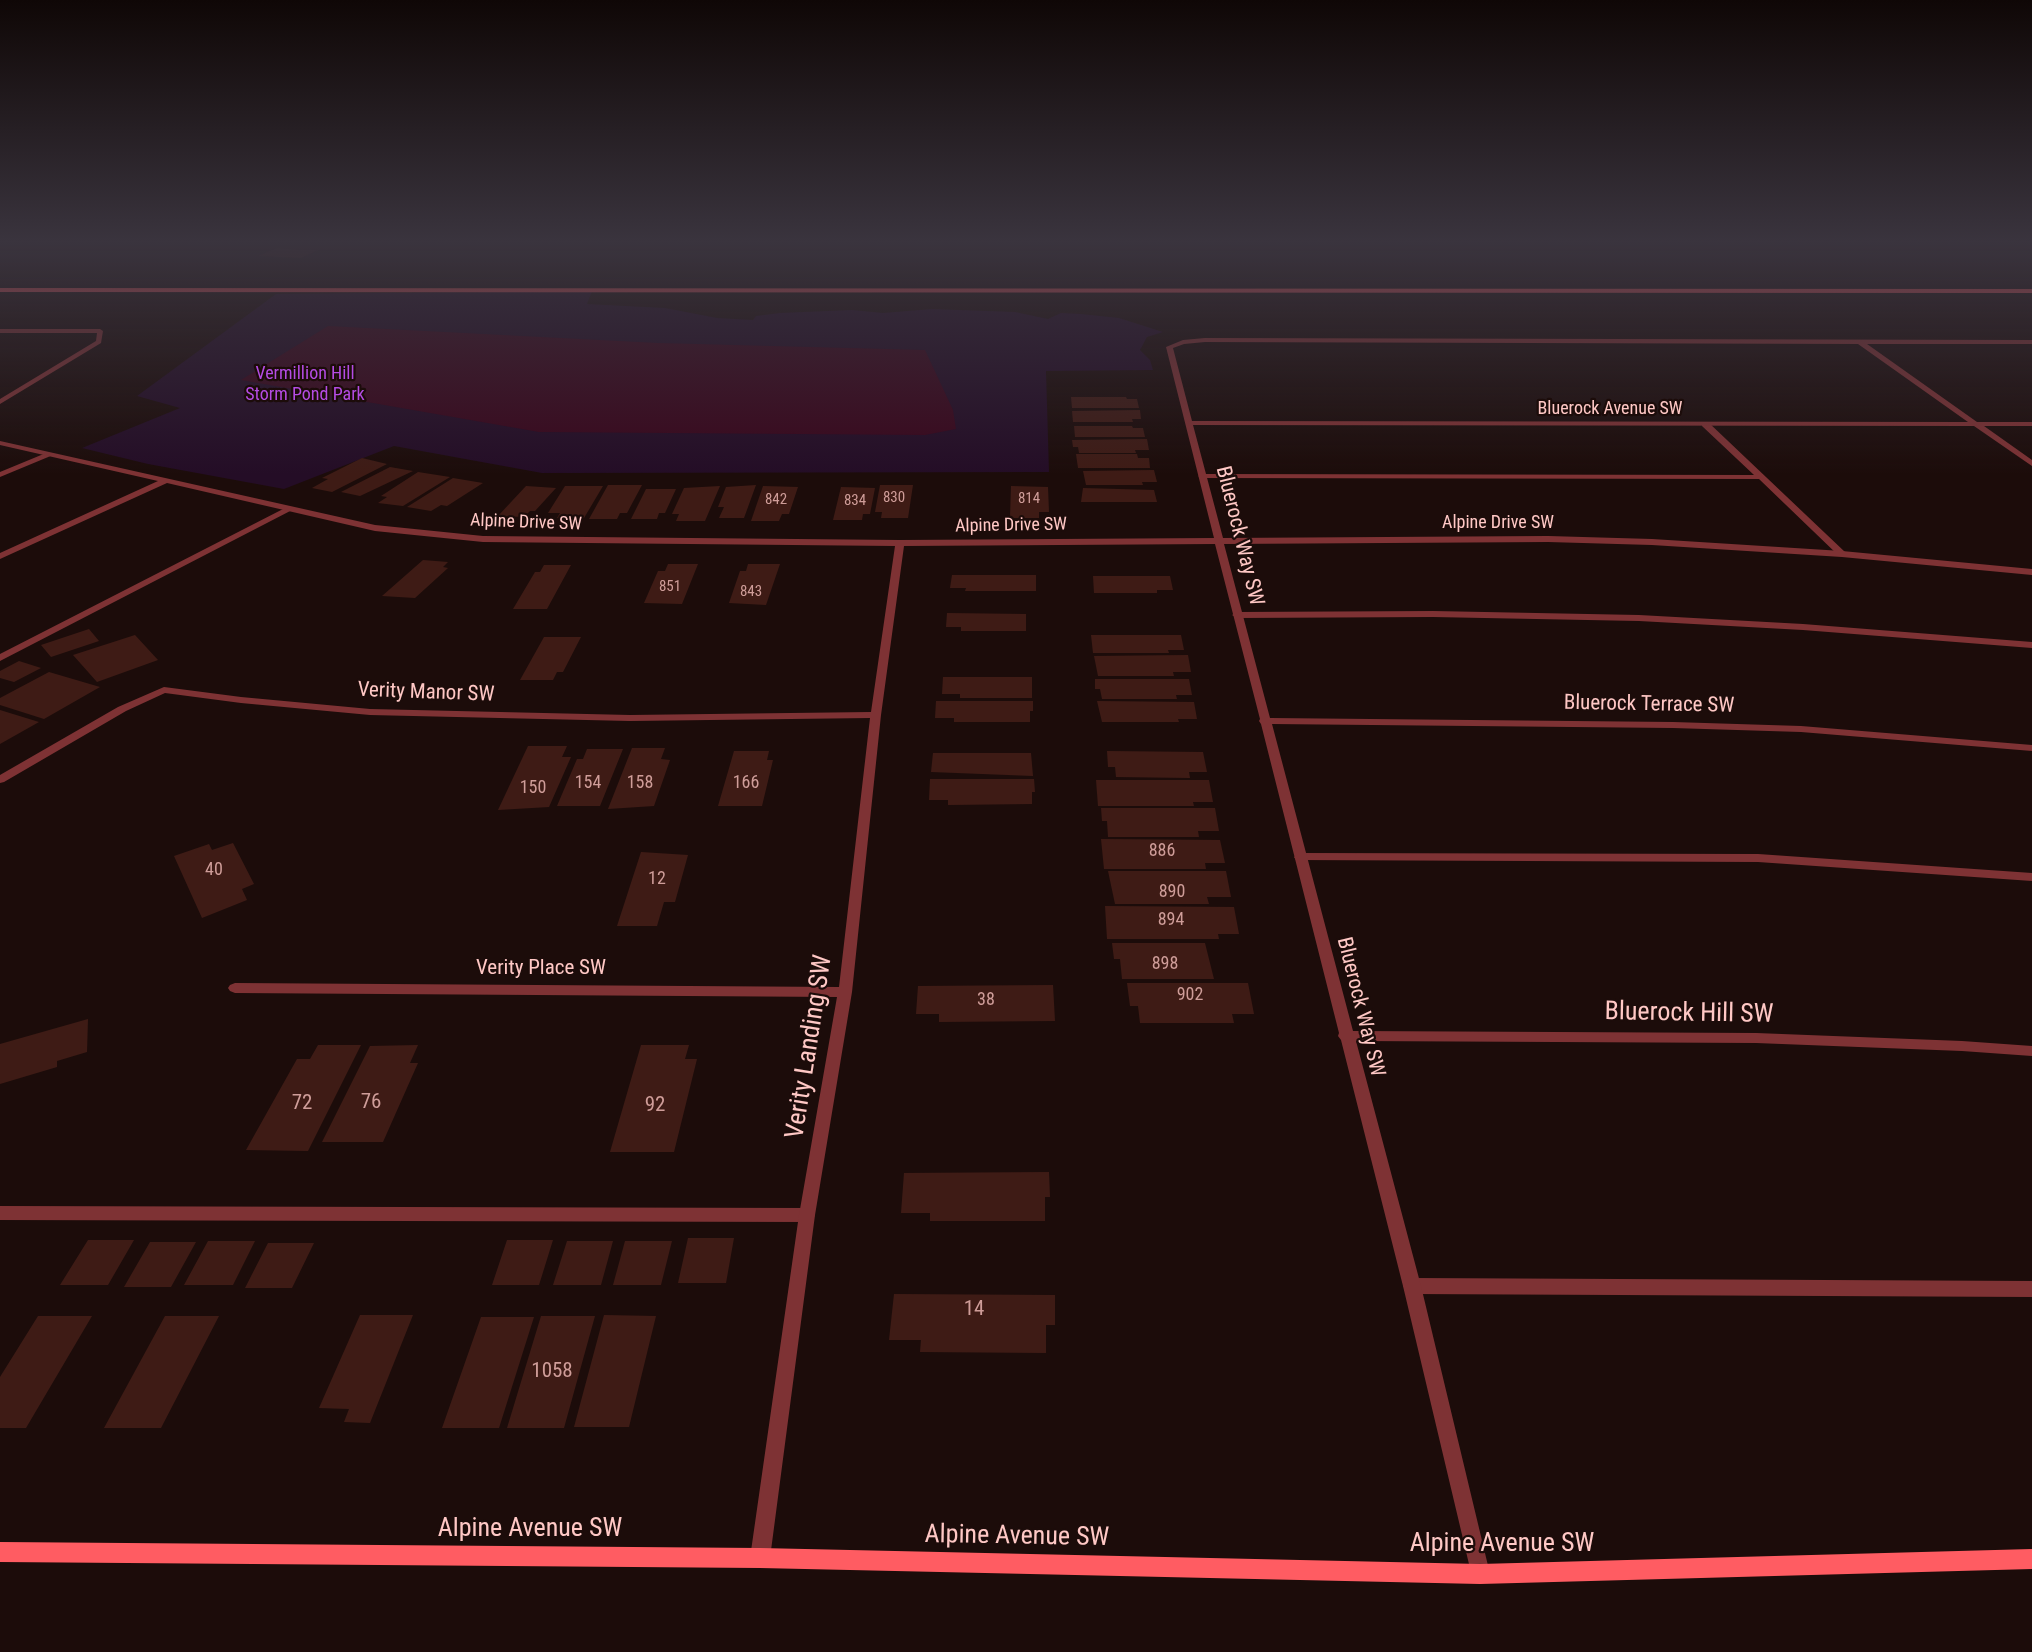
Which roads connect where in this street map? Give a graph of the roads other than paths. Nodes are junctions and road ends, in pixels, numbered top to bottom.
1 (0, 331) edge
2 (1858, 341) junction
3 (2032, 342) edge
4 (0, 402) edge
5 (1188, 423) junction
6 (1705, 424) junction
7 (1979, 424) junction
8 (2032, 424) edge
9 (0, 443) edge
10 (49, 455) junction
11 (2032, 464) edge
12 (0, 475) edge
13 (1202, 476) junction
14 (1761, 477) junction
15 (165, 482) junction
16 (290, 509) junction
17 (1219, 542) junction
18 (900, 543) junction
19 (1842, 554) junction
20 (0, 556) edge
21 (2032, 572) edge
22 (1237, 615) junction
23 (2032, 645) edge
24 (0, 658) edge
25 (876, 715) junction
26 (1264, 721) junction
27 (2032, 748) edge
28 (0, 780) edge
29 (1300, 857) junction
30 (2032, 877) edge
31 (235, 988) dead end
32 (846, 992) junction
33 (1346, 1036) junction
34 (2032, 1051) edge
35 (0, 1213) edge
36 (807, 1215) junction
37 (1412, 1286) junction
38 (2032, 1289) edge
39 (0, 1552) edge
40 (760, 1558) junction
41 (2032, 1559) edge
42 (1480, 1574) junction

1 - 4 street
2 - 3 street, Bluerock Way SW
2 - 5 street, Bluerock Way SW
2 - 7 street
5 - 6 street, Bluerock Avenue SW
5 - 13 street, Bluerock Way SW
6 - 7 street, Bluerock Avenue SW
6 - 14 street
7 - 8 street, Bluerock Avenue SW
7 - 11 street
9 - 10 street, Alpine Drive SW
10 - 12 street
10 - 15 street, Alpine Drive SW
13 - 14 street
13 - 17 street, Bluerock Way SW
14 - 19 street
15 - 16 street, Alpine Drive SW
15 - 20 street
16 - 18 street, Alpine Drive SW
16 - 24 street
17 - 18 street, Alpine Drive SW
17 - 19 street, Alpine Drive SW
17 - 22 street, Bluerock Way SW
18 - 25 street, Verity Landing SW
19 - 21 street, Alpine Drive SW
22 - 23 street
22 - 26 street, Bluerock Way SW
25 - 28 street, Verity Manor SW
25 - 32 street, Verity Landing SW
26 - 27 street, Bluerock Terrace SW
26 - 29 street, Bluerock Way SW
29 - 30 street
29 - 33 street, Bluerock Way SW
31 - 32 street, Verity Place SW
32 - 36 street, Verity Landing SW
33 - 34 street, Bluerock Hill SW
33 - 37 street, Bluerock Way SW
35 - 36 street
36 - 40 street, Verity Landing SW
37 - 38 street
37 - 42 street, Bluerock Way SW
39 - 40 street, Alpine Avenue SW
40 - 42 street, Alpine Avenue SW
41 - 42 street, Alpine Avenue SW

